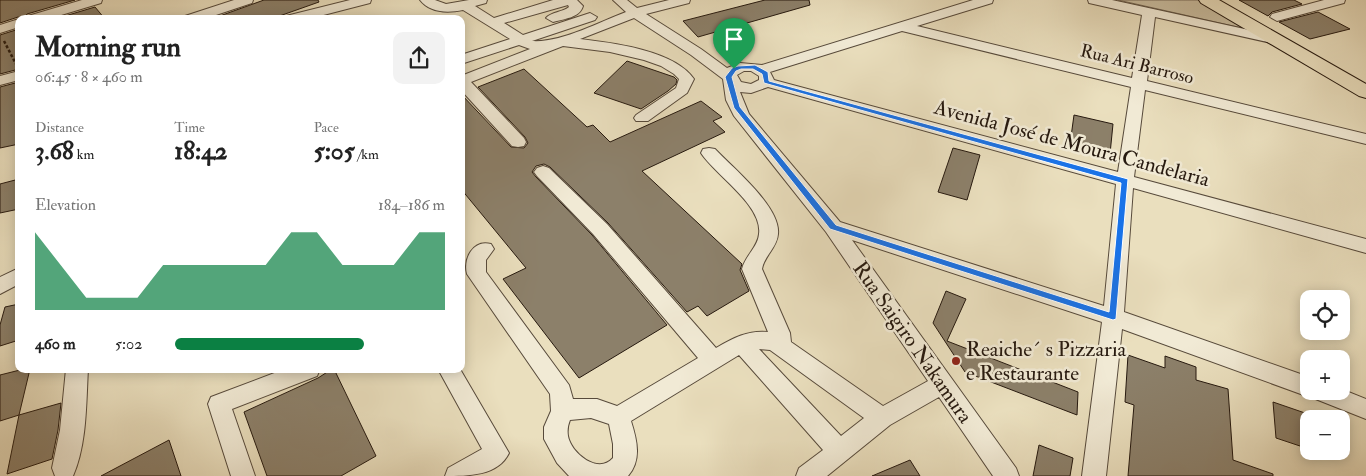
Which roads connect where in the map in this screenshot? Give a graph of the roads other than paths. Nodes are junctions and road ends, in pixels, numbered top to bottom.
1 (96, 0) edge
2 (247, 0) edge
3 (365, 0) edge
4 (426, 0) edge
5 (481, 0) edge
6 (684, 0) edge
7 (987, 0) edge
8 (1094, 0) edge
9 (1207, 0) edge
10 (1340, 0) edge
11 (466, 6) junction
12 (626, 6) edge
13 (1149, 12) junction
14 (46, 15) edge
15 (202, 15) edge
16 (307, 15) edge
17 (1277, 17) dead end
18 (493, 22) junction
19 (15, 24) edge
20 (899, 26) junction
21 (0, 29) edge
22 (509, 32) junction
23 (522, 40) junction
24 (1276, 40) junction
25 (558, 42) junction
26 (682, 42) junction
27 (465, 59) edge
28 (758, 73) junction
29 (15, 76) edge
30 (465, 79) edge
31 (729, 79) junction
32 (0, 81) edge
33 (1140, 84) junction
34 (465, 85) edge
35 (748, 88) junction
36 (1366, 92) edge
37 (742, 116) junction
38 (642, 118) dead end
39 (1366, 139) edge
40 (518, 142) dead end
41 (709, 153) dead end
42 (542, 172) dead end
43 (1125, 181) junction
44 (833, 227) junction
45 (1366, 246) edge
46 (484, 249) dead end
47 (15, 277) edge
48 (0, 286) edge
49 (1113, 317) junction
50 (742, 343) junction
51 (779, 345) junction
52 (714, 360) junction
53 (76, 373) edge
54 (299, 373) edge
55 (452, 373) edge
56 (942, 384) junction
57 (1300, 384) edge
58 (1344, 400) edge
59 (1366, 409) edge
60 (562, 411) junction
61 (618, 417) junction
62 (882, 418) junction
63 (840, 451) junction
64 (64, 468) dead end
65 (243, 476) edge
66 (457, 476) edge
67 (595, 476) edge
68 (808, 476) edge
69 (1007, 476) edge
70 (1094, 476) edge

1 - 14 street
2 - 15 street
3 - 16 street
4 - 11 street
5 - 11 street
6 - 12 street
7 - 20 street
8 - 13 street
9 - 24 main road
10 - 17 street
11 - 18 street
12 - 23 street
12 - 25 street
12 - 26 street
13 - 24 street
13 - 33 street
18 - 22 street
18 - 22 street
19 - 21 street
20 - 28 street
20 - 33 street, Rua Ari Barroso
22 - 23 street
23 - 25 street
23 - 27 street
24 - 36 main road
25 - 30 street
25 - 38 street
26 - 28 street
26 - 31 street
28 - 31 street
28 - 35 street
28 - 43 street, Avenida José de Moura Candelaria
29 - 32 street
31 - 35 street
31 - 37 street, Rua Saigiro Nakamura
33 - 39 street, Rua Ari Barroso
33 - 43 street
34 - 40 street
35 - 37 street
37 - 44 street, Rua Saigiro Nakamura
41 - 51 street
42 - 52 street
43 - 45 street, Avenida José de Moura Candelaria
43 - 49 street
44 - 49 street
44 - 56 street, Rua Saigiro Nakamura
46 - 60 street
47 - 48 street
49 - 57 street
49 - 70 street
50 - 51 street
50 - 52 street
50 - 63 street
51 - 62 street
52 - 61 street
53 - 64 street
54 - 65 street
55 - 66 street
56 - 62 street
56 - 69 street, Rua Saigiro Nakamura
58 - 59 street
60 - 61 street
60 - 67 street
61 - 67 street
62 - 63 street
63 - 68 street

